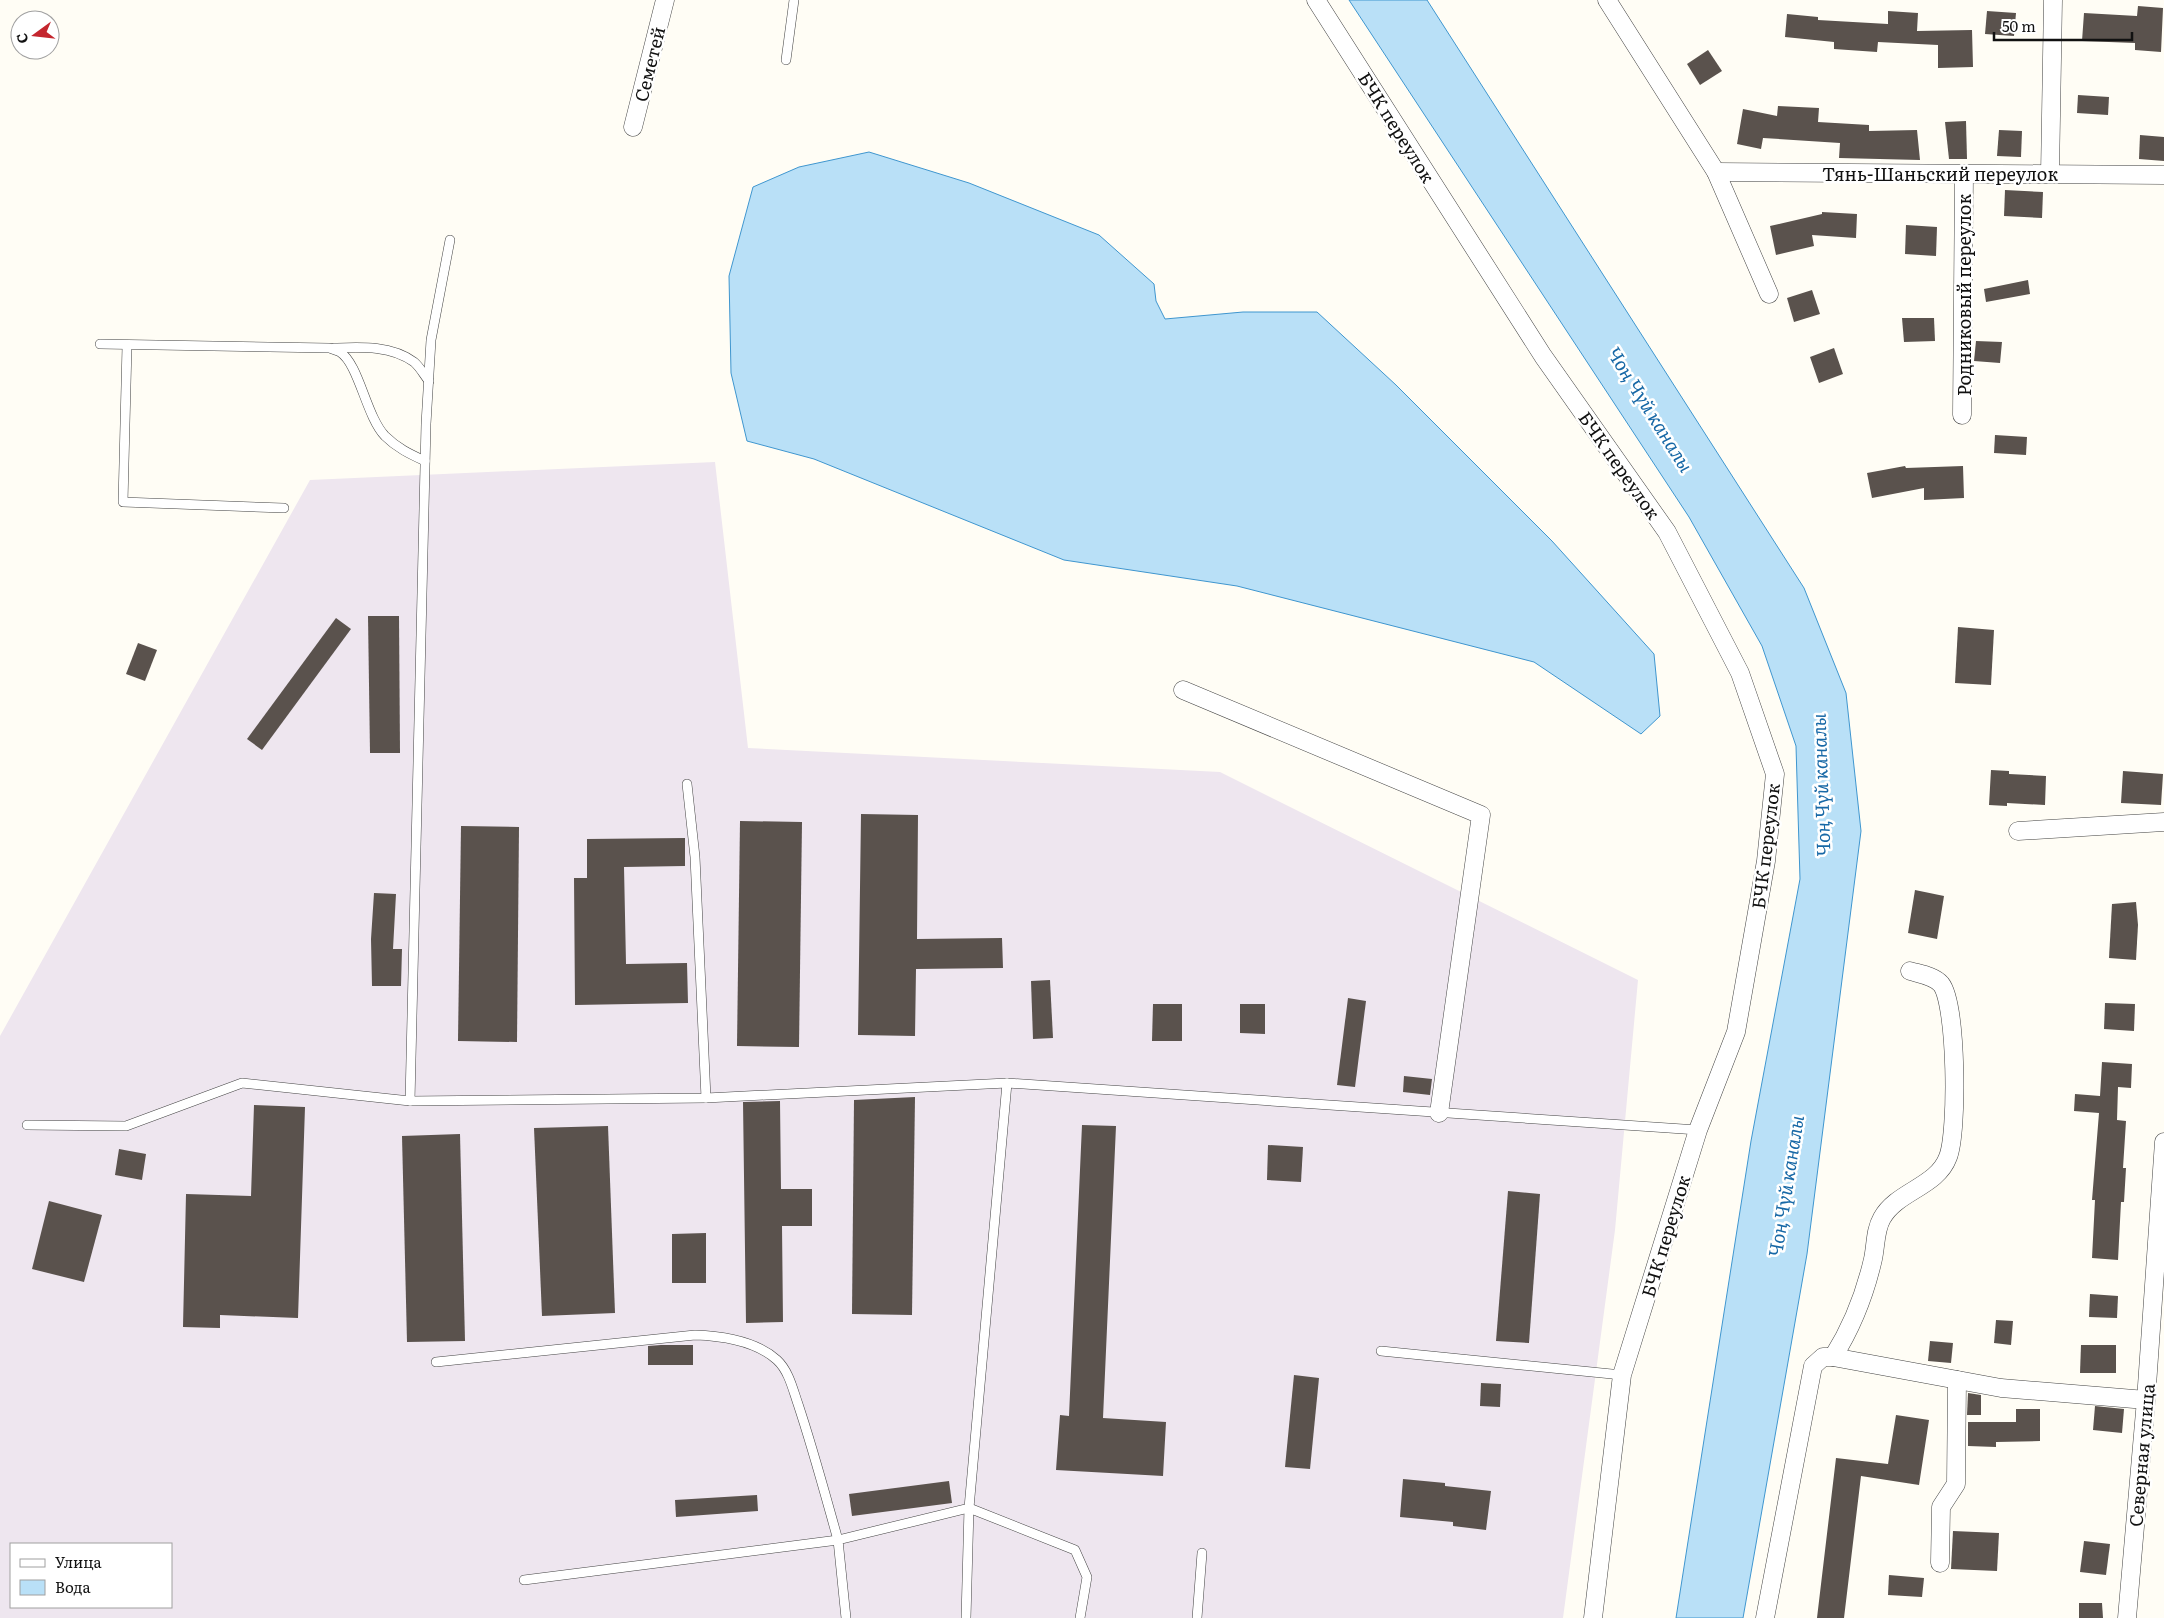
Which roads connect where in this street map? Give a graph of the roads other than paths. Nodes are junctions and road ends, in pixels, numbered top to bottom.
1 (665, 0) edge
2 (794, 0) edge
3 (1316, 0) edge
4 (1607, 0) edge
5 (2053, 0) edge
6 (786, 60) dead end
7 (633, 127) dead end
8 (1716, 172) junction
9 (2050, 174) junction
10 (1964, 175) junction
11 (2164, 175) edge
12 (450, 240) dead end
13 (1769, 294) dead end
14 (100, 344) dead end
15 (127, 346) junction
16 (329, 348) junction
17 (428, 381) junction
18 (1962, 415) dead end
19 (425, 461) junction
20 (284, 508) dead end
21 (1183, 690) dead end
22 (687, 784) dead end
23 (2164, 822) edge
24 (2018, 831) dead end
25 (1910, 971) dead end
26 (1007, 1083) junction
27 (706, 1098) junction
28 (410, 1101) junction
29 (1439, 1112) junction
30 (27, 1125) dead end
31 (1698, 1130) junction
32 (2164, 1142) edge
33 (1381, 1351) dead end
34 (1833, 1357) junction
35 (436, 1362) dead end
36 (1622, 1375) junction
37 (1957, 1380) junction
38 (2146, 1400) junction
39 (969, 1508) junction
40 (838, 1540) junction
41 (1202, 1553) dead end
42 (1940, 1563) dead end
43 (524, 1580) dead end
44 (846, 1618) edge
45 (966, 1618) edge
46 (1080, 1618) edge
47 (1197, 1618) edge
48 (1593, 1618) edge
49 (1765, 1618) edge
50 (2127, 1618) edge

1 - 7 street, Семетей
2 - 6 lane
3 - 31 street, БЧК переулок
4 - 8 street
5 - 9 street
8 - 10 street, Тянь-Шаньский переулок
8 - 13 street
9 - 10 street, Тянь-Шаньский переулок
9 - 11 street, Тянь-Шаньский переулок
10 - 18 street, Родниковый переулок
12 - 17 lane
14 - 15 lane
15 - 16 lane
15 - 20 lane
16 - 17 lane
16 - 19 lane
17 - 19 lane
19 - 28 lane
21 - 29 street
22 - 27 lane
23 - 24 street
25 - 34 street
26 - 27 lane
26 - 29 lane
26 - 39 lane
27 - 28 lane
28 - 30 lane
29 - 31 lane
31 - 36 street, БЧК переулок
32 - 38 street, Северная улица
33 - 36 lane
34 - 37 street
34 - 49 street
35 - 40 lane
36 - 48 street, БЧК переулок
37 - 38 street
37 - 42 street
38 - 50 street, Северная улица
39 - 40 lane
39 - 45 lane
39 - 46 lane
40 - 43 lane
40 - 44 lane
41 - 47 lane

